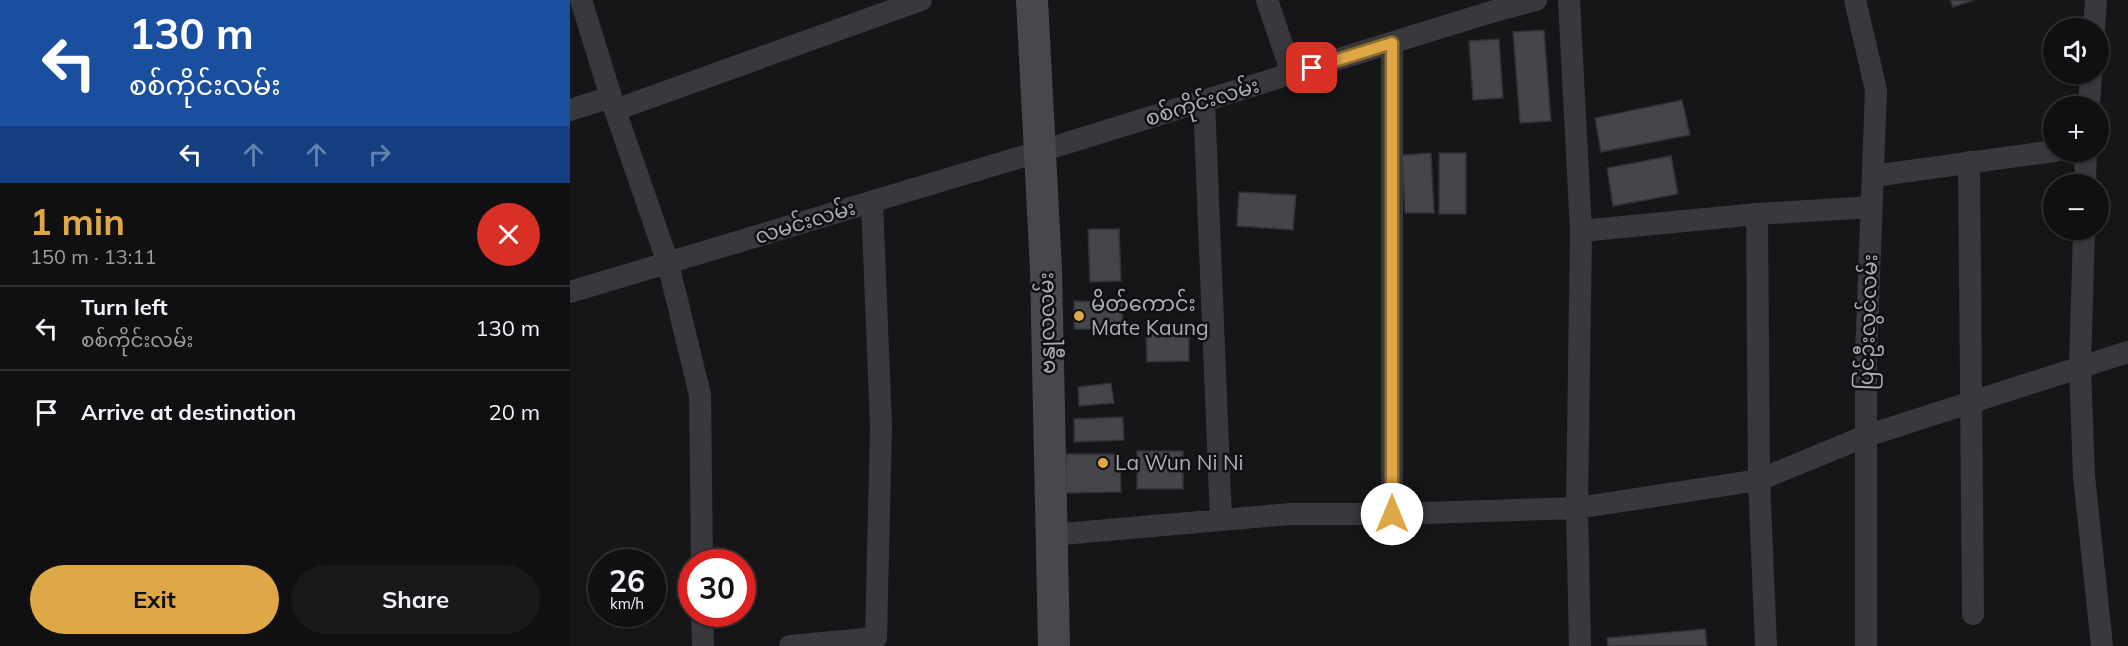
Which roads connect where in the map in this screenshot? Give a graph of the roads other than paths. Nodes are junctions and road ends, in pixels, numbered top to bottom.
1 (581, 0) edge
2 (921, 0) edge
3 (1032, 0) edge
4 (1267, 0) edge
5 (1536, 0) edge
6 (1569, 0) edge
7 (1855, 0) edge
8 (2096, 0) edge
9 (2095, 18) edge
10 (1392, 43) junction
11 (1292, 74) junction
12 (1204, 101) junction
13 (613, 103) junction
14 (570, 110) edge
15 (1041, 151) junction
16 (2043, 152) edge
17 (1969, 162) junction
18 (1873, 176) junction
19 (872, 202) junction
20 (1872, 207) junction
21 (1757, 214) junction
22 (1581, 231) junction
23 (2084, 240) edge
24 (668, 263) junction
25 (570, 292) edge
26 (2128, 352) edge
27 (2080, 368) junction
28 (1971, 402) junction
29 (1866, 436) junction
30 (1759, 480) junction
31 (1577, 508) junction
32 (1392, 514) junction
33 (1221, 520) junction
34 (1051, 535) junction
35 (702, 549) edge
36 (1973, 614) dead end
37 (702, 627) edge
38 (876, 642) edge
39 (703, 646) edge
40 (790, 646) edge
41 (1054, 646) edge
42 (1580, 646) edge
43 (1766, 646) edge
44 (1866, 646) edge
45 (2102, 646) edge

1 - 13 street
2 - 13 street
3 - 15 street, ဗန္ဓုလလမ်း
4 - 11 street
5 - 10 street, စစ်ကိုင်းလမ်း
6 - 22 street
7 - 18 street, ပြင်ဦးလွင်လမ်း
8 - 9 street
10 - 11 street, စစ်ကိုင်းလမ်း
10 - 32 street
11 - 12 street, စစ်ကိုင်းလမ်း
12 - 15 street, စစ်ကိုင်းလမ်း
12 - 33 street
13 - 14 street
13 - 24 street
15 - 19 street, လမင်းလမ်း
15 - 34 street, ဗန္ဓုလလမ်း
16 - 17 street
17 - 18 street
17 - 28 street
18 - 20 street, ပြင်ဦးလွင်လမ်း
19 - 24 street, လမင်းလမ်း
19 - 38 street
20 - 21 street
20 - 29 street, ပြင်ဦးလွင်လမ်း
21 - 22 street
21 - 30 street
22 - 31 street
23 - 27 street
24 - 25 street, လမင်းလမ်း
24 - 35 street
26 - 27 street
27 - 28 street
27 - 45 street
28 - 29 street
28 - 36 street
29 - 30 street
29 - 44 street, ပြင်ဦးလွင်လမ်း
30 - 31 street
30 - 43 street
31 - 32 street
31 - 42 street
32 - 33 street
33 - 34 street
34 - 41 street, ဗန္ဓုလလမ်း
37 - 39 street
38 - 40 street

